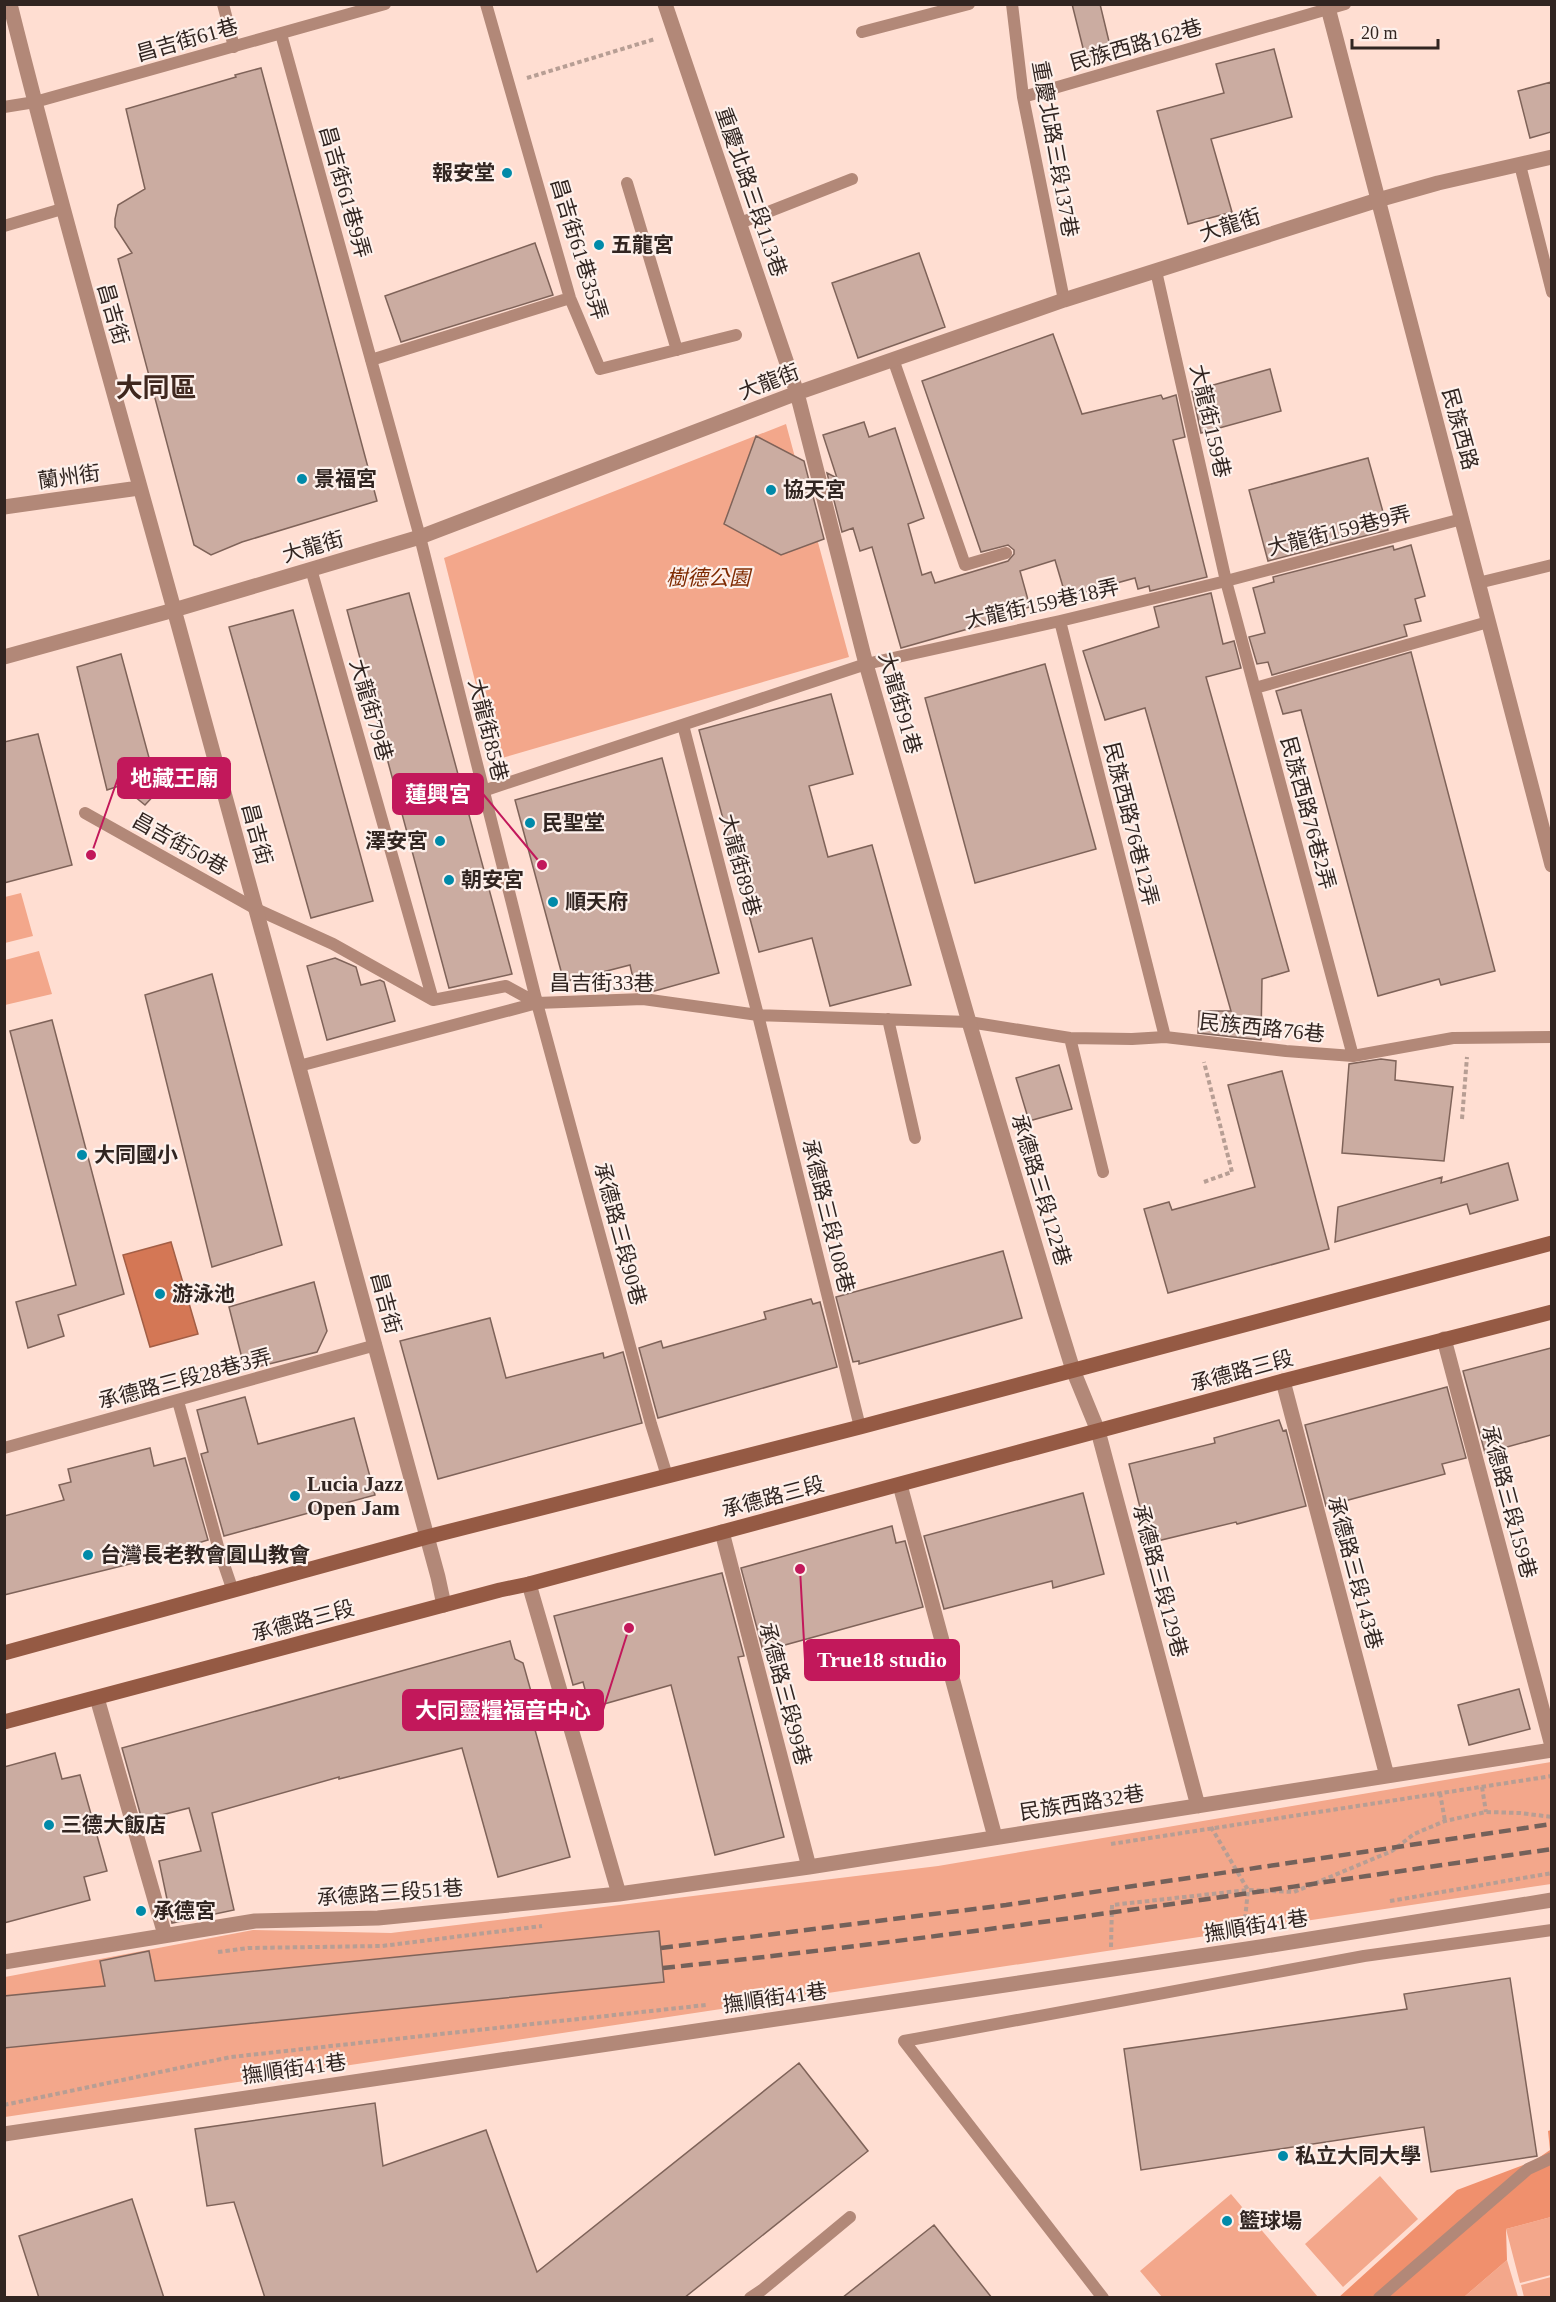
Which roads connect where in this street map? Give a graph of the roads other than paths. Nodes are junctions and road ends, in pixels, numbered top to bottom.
1 (10, 4) edge
2 (223, 4) edge
3 (385, 4) edge
4 (486, 4) edge
5 (665, 4) edge
6 (969, 4) edge
7 (1012, 4) edge
8 (1345, 4) edge
9 (368, 7) edge
10 (1327, 7) edge
11 (862, 32) dead end
12 (280, 34) junction
13 (234, 47) junction
14 (1023, 97) junction
15 (34, 102) junction
16 (4, 107) edge
17 (1551, 157) edge
18 (1520, 165) junction
19 (852, 179) dead end
20 (627, 183) dead end
21 (1378, 200) junction
22 (62, 209) junction
23 (740, 223) junction
24 (4, 226) edge
25 (1156, 271) junction
26 (1551, 292) edge
27 (570, 298) junction
28 (1064, 300) junction
29 (736, 335) dead end
30 (677, 350) junction
31 (893, 359) junction
32 (371, 360) junction
33 (797, 393) junction
34 (139, 488) junction
35 (4, 507) edge
36 (1462, 519) junction
37 (420, 537) junction
38 (1006, 553) dead end
39 (1551, 565) edge
40 (311, 570) junction
41 (1226, 580) junction
42 (1478, 584) junction
43 (174, 610) junction
44 (1060, 621) junction
45 (1488, 622) junction
46 (4, 657) edge
47 (866, 664) junction
48 (1255, 688) junction
49 (683, 726) junction
50 (483, 791) junction
51 (85, 813) dead end
52 (1551, 865) edge
53 (256, 909) junction
54 (433, 1000) junction
55 (537, 1003) junction
56 (758, 1015) junction
57 (888, 1019) junction
58 (969, 1022) junction
59 (1165, 1037) junction
60 (1551, 1037) edge
61 (1070, 1038) junction
62 (1353, 1056) junction
63 (299, 1066) junction
64 (915, 1138) dead end
65 (1103, 1173) dead end
66 (1551, 1243) edge
67 (1551, 1312) edge
68 (1444, 1339) junction
69 (376, 1346) junction
70 (1073, 1370) junction
71 (1282, 1381) junction
72 (178, 1401) junction
73 (860, 1427) junction
74 (1098, 1431) junction
75 (4, 1448) edge
76 (667, 1476) junction
77 (900, 1485) junction
78 (722, 1532) junction
79 (427, 1537) junction
80 (530, 1584) junction
81 (234, 1591) junction
82 (444, 1605) junction
83 (4, 1653) edge
84 (97, 1698) junction
85 (4, 1722) edge
86 (1551, 1748) edge
87 (1387, 1776) junction
88 (1198, 1806) junction
89 (995, 1838) junction
90 (809, 1867) junction
91 (619, 1894) junction
92 (1551, 1900) edge
93 (1551, 1930) edge
94 (165, 1935) junction
95 (4, 1962) edge
96 (4, 2134) edge
97 (1551, 2158) edge
98 (850, 2217) dead end
99 (750, 2298) edge
100 (1103, 2298) edge
101 (1378, 2298) edge

1 - 15 street, 昌吉街
2 - 13 lane
3 - 9 lane, 昌吉街61巷
4 - 27 lane, 昌吉街61巷35弄
5 - 23 street, 重慶北路三段113巷
6 - 11 lane
7 - 14 lane, 重慶北路三段137巷
8 - 10 lane, 民族西路162巷
9 - 12 lane, 昌吉街61巷
10 - 14 lane, 民族西路162巷
10 - 21 street, 民族西路
12 - 13 lane, 昌吉街61巷
12 - 32 lane, 昌吉街61巷9弄
13 - 15 lane, 昌吉街61巷
14 - 28 lane, 重慶北路三段137巷
15 - 16 lane, 昌吉街61巷
15 - 22 street, 昌吉街
17 - 18 street, 大龍街
18 - 21 street, 大龍街
18 - 26 lane
19 - 23 lane
20 - 30 lane
21 - 25 street, 大龍街
21 - 36 street, 民族西路
22 - 24 lane
22 - 34 street, 昌吉街
23 - 33 street, 重慶北路三段113巷
25 - 28 street, 大龍街
25 - 41 lane, 大龍街159巷
27 - 30 lane, 昌吉街61巷35弄
27 - 32 lane
28 - 31 street, 大龍街
29 - 30 lane, 昌吉街61巷35弄
31 - 33 street, 大龍街
31 - 38 lane
32 - 37 lane, 昌吉街61巷9弄
33 - 37 street, 大龍街
33 - 47 street, 大龍街91巷
34 - 35 street, 蘭州街
34 - 43 street, 昌吉街
36 - 41 lane, 大龍街159巷9弄
36 - 42 street, 民族西路
37 - 40 street, 大龍街
37 - 50 lane, 大龍街85巷
39 - 42 lane
40 - 43 street, 大龍街
40 - 54 lane, 大龍街79巷
41 - 44 lane, 大龍街159巷18弄
41 - 48 lane, 民族西路76巷2弄
42 - 45 street, 民族西路
43 - 46 street, 大龍街
43 - 53 street, 昌吉街
44 - 47 lane, 大龍街159巷18弄
44 - 59 lane, 民族西路76巷12弄
45 - 48 lane
45 - 52 street, 民族西路
47 - 49 lane, 大龍街159巷18弄
47 - 58 street, 大龍街91巷
48 - 62 lane, 民族西路76巷2弄
49 - 50 lane, 大龍街159巷18弄
49 - 56 lane, 大龍街89巷
50 - 55 lane, 大龍街85巷
51 - 53 lane, 昌吉街50巷
53 - 54 lane
53 - 63 street, 昌吉街
54 - 55 lane, 昌吉街33巷
55 - 56 lane, 昌吉街33巷
55 - 63 lane
55 - 76 lane, 承德路三段90巷
56 - 57 lane, 昌吉街33巷
56 - 73 lane, 承德路三段108巷
57 - 58 lane, 民族西路76巷
57 - 64 lane
58 - 61 lane, 民族西路76巷
58 - 70 street, 承德路三段122巷
59 - 61 lane, 民族西路76巷
59 - 62 lane, 民族西路76巷
60 - 62 lane, 民族西路76巷
61 - 65 lane
63 - 69 street, 昌吉街
66 - 70 main road, 承德路三段
67 - 68 main road, 承德路三段
68 - 71 main road, 承德路三段
68 - 86 street, 承德路三段159巷
69 - 72 lane, 承德路三段28巷3弄
69 - 79 street, 昌吉街
70 - 73 main road, 承德路三段
70 - 74 street, 承德路三段129巷
71 - 74 main road, 承德路三段
71 - 87 street, 承德路三段143巷
72 - 75 lane, 承德路三段28巷3弄
72 - 81 lane
73 - 76 main road, 承德路三段
74 - 77 main road, 承德路三段
74 - 88 street, 承德路三段129巷
76 - 79 main road, 承德路三段
77 - 78 main road, 承德路三段
77 - 89 street
78 - 80 main road, 承德路三段
78 - 90 street, 承德路三段99巷
79 - 81 main road, 承德路三段
79 - 82 street, 昌吉街
80 - 82 main road, 承德路三段
80 - 91 street
81 - 83 main road, 承德路三段
82 - 84 main road, 承德路三段
84 - 85 main road, 承德路三段
84 - 94 street
86 - 87 street, 民族西路32巷
87 - 88 street, 民族西路32巷
88 - 89 street, 民族西路32巷
89 - 90 street, 民族西路32巷
90 - 91 street, 民族西路32巷
91 - 94 street, 承德路三段51巷
92 - 96 street, 撫順街41巷
93 - 100 lane
94 - 95 street, 承德路三段51巷
97 - 101 lane
98 - 99 lane

